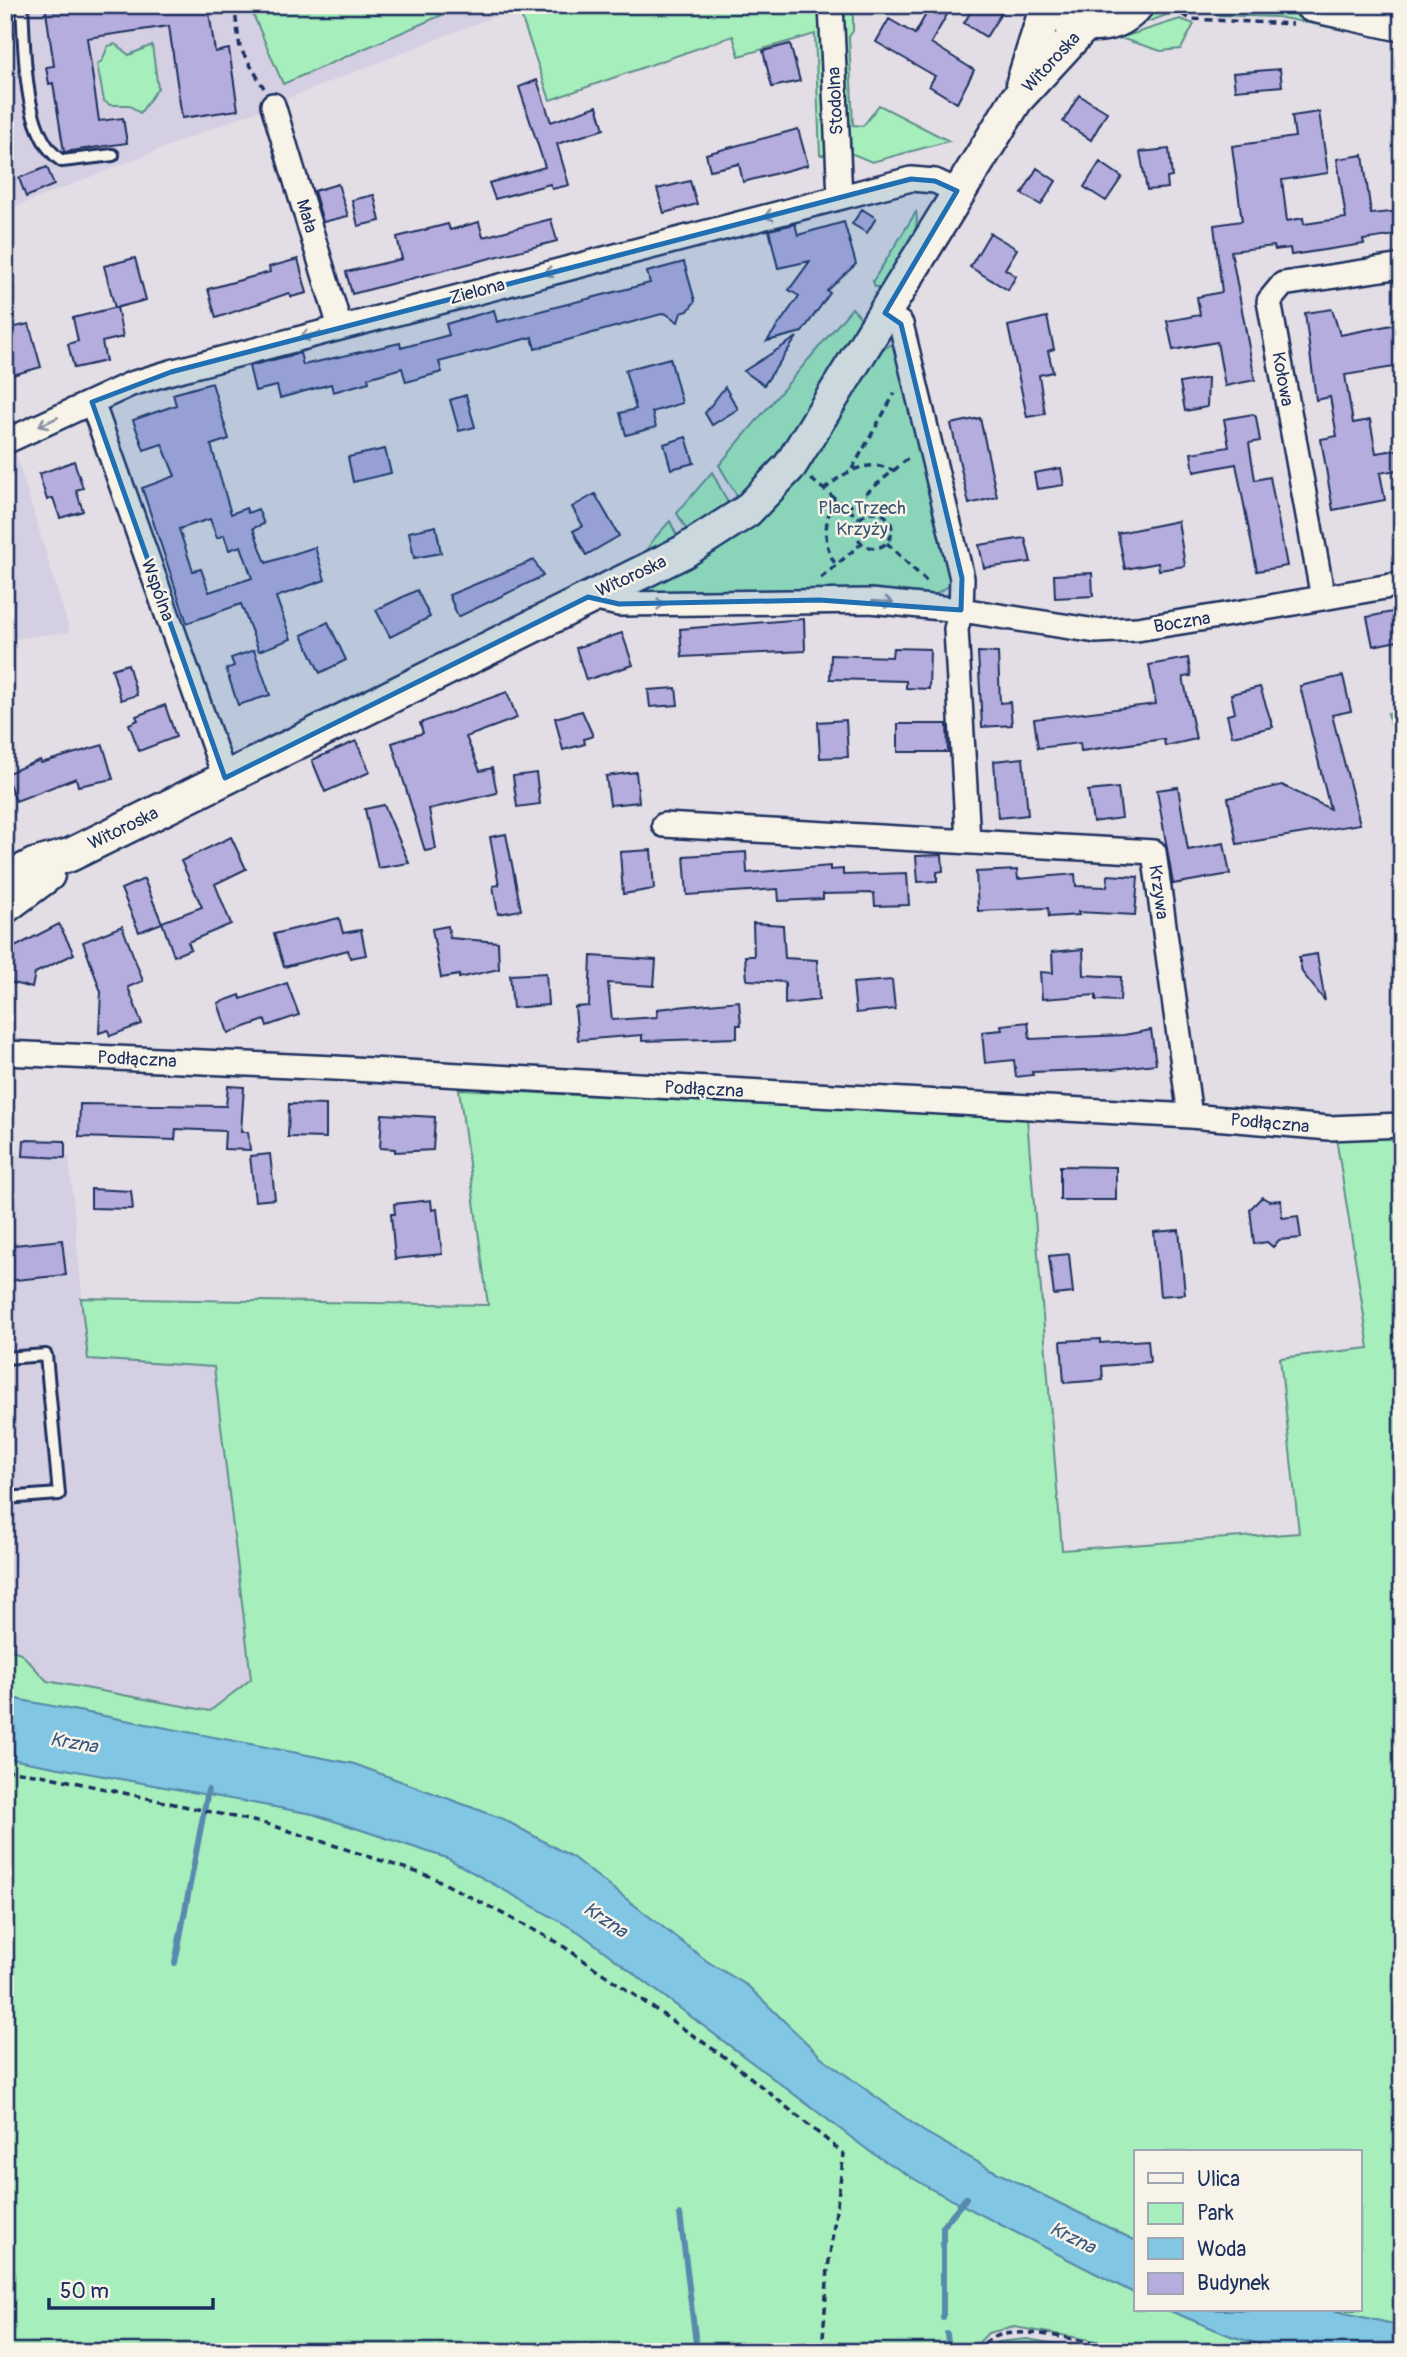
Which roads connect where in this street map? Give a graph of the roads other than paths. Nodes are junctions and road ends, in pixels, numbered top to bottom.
1 (22, 5) edge
2 (831, 5) edge
3 (1137, 5) edge
4 (1053, 6) edge
5 (1304, 15) edge
6 (1085, 25) junction
7 (1402, 25) edge
8 (1016, 100) junction
9 (274, 105) road end
10 (113, 155) dead end
11 (957, 191) junction
12 (840, 197) junction
13 (1402, 266) edge
14 (885, 313) junction
15 (340, 327) junction
16 (92, 402) junction
17 (5, 442) edge
18 (1402, 584) edge
19 (588, 597) junction
20 (1323, 598) junction
21 (961, 610) junction
22 (225, 778) junction
23 (664, 825) dead end
24 (968, 841) junction
25 (70, 855) junction
26 (5, 880) edge
27 (5, 907) edge
28 (5, 1053) edge
29 (1190, 1116) junction
30 (1402, 1125) edge
31 (5, 1358) edge
32 (5, 1498) edge

1 - 10 lane
2 - 12 street, Stodolna
3 - 6 main road
4 - 6 main road
4 - 8 main road, Witoroska
5 - 7 main road
6 - 8 main road, Witoroska
8 - 11 main road, Witoroska
9 - 15 street, Mała
11 - 12 street, Zielona
11 - 14 main road, Witoroska
12 -> 15 street, Zielona
13 - 20 street, Kołowa
14 - 19 main road, Witoroska
14 - 21 street
15 -> 16 street, Zielona
16 -> 17 street, Zielona
16 - 22 street, Wspólna
18 - 20 street, Boczna
19 -> 21 street
19 - 22 main road, Witoroska
20 - 21 street, Boczna
21 - 24 street
22 - 25 main road, Witoroska
23 - 24 street, Krzywa
24 - 29 street, Krzywa
25 - 26 main road, Witoroska
25 - 27 main road, Witoroska
28 - 29 street, Podłączna
29 - 30 street, Podłączna
31 - 32 lane

